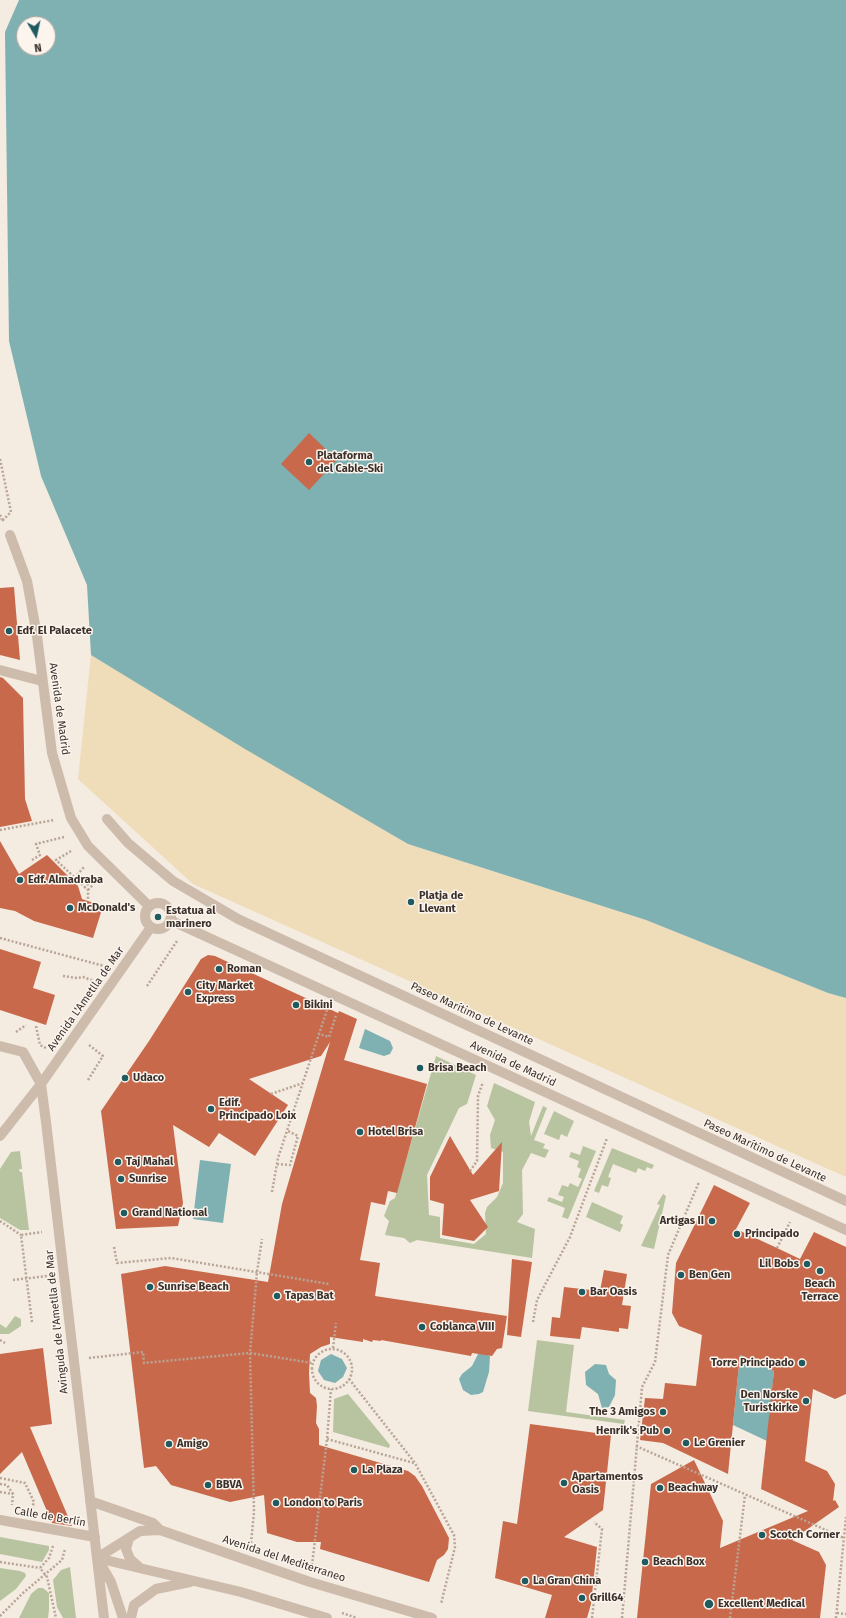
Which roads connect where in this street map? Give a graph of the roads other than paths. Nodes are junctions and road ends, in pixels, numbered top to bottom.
1 (10, 534) dead end
2 (0, 670) edge
3 (42, 681) junction
4 (107, 819) dead end
5 (149, 906) junction
6 (170, 920) junction
7 (150, 927) junction
8 (0, 1046) edge
9 (41, 1084) junction
10 (0, 1136) edge
11 (846, 1201) edge
12 (846, 1230) edge
13 (90, 1501) junction
14 (5, 1521) edge
15 (160, 1530) junction
16 (95, 1537) junction
17 (129, 1538) junction
18 (97, 1558) junction
19 (139, 1567) junction
20 (196, 1582) junction
21 (436, 1614) edge
22 (104, 1618) edge
23 (123, 1618) edge
24 (131, 1618) edge
25 (327, 1618) edge

1 - 3 street, Avenida de Madrid
2 - 3 street
3 - 5 street, Avenida de Madrid
4 - 11 street, Paseo Marítimo de Levante
5 - 6 street
5 - 7 street
6 - 7 street
6 - 12 street, Avenida de Madrid
7 - 9 street, Avenida L'Ametlla de Mar
8 - 9 street
9 - 10 street, Avenida L'Ametlla de Mar
9 - 13 street, Avinguda de l'Ametlla de Mar
13 - 15 street
13 - 16 street, Avinguda de l'Ametlla de Mar
14 - 16 street, Calle de Berlín
15 - 17 street, Avenida del Mediterraneo
15 - 21 street, Avenida del Mediterraneo
16 - 18 street, Avinguda de l'Ametlla de Mar
17 - 18 street, Avenida del Mediterraneo
17 - 19 street
18 - 19 street
18 - 22 street, Avinguda de l'Ametlla de Mar
18 - 23 street, Avinguda de l'Ametlla de Mar
19 - 20 street
20 - 24 street
20 - 25 street

